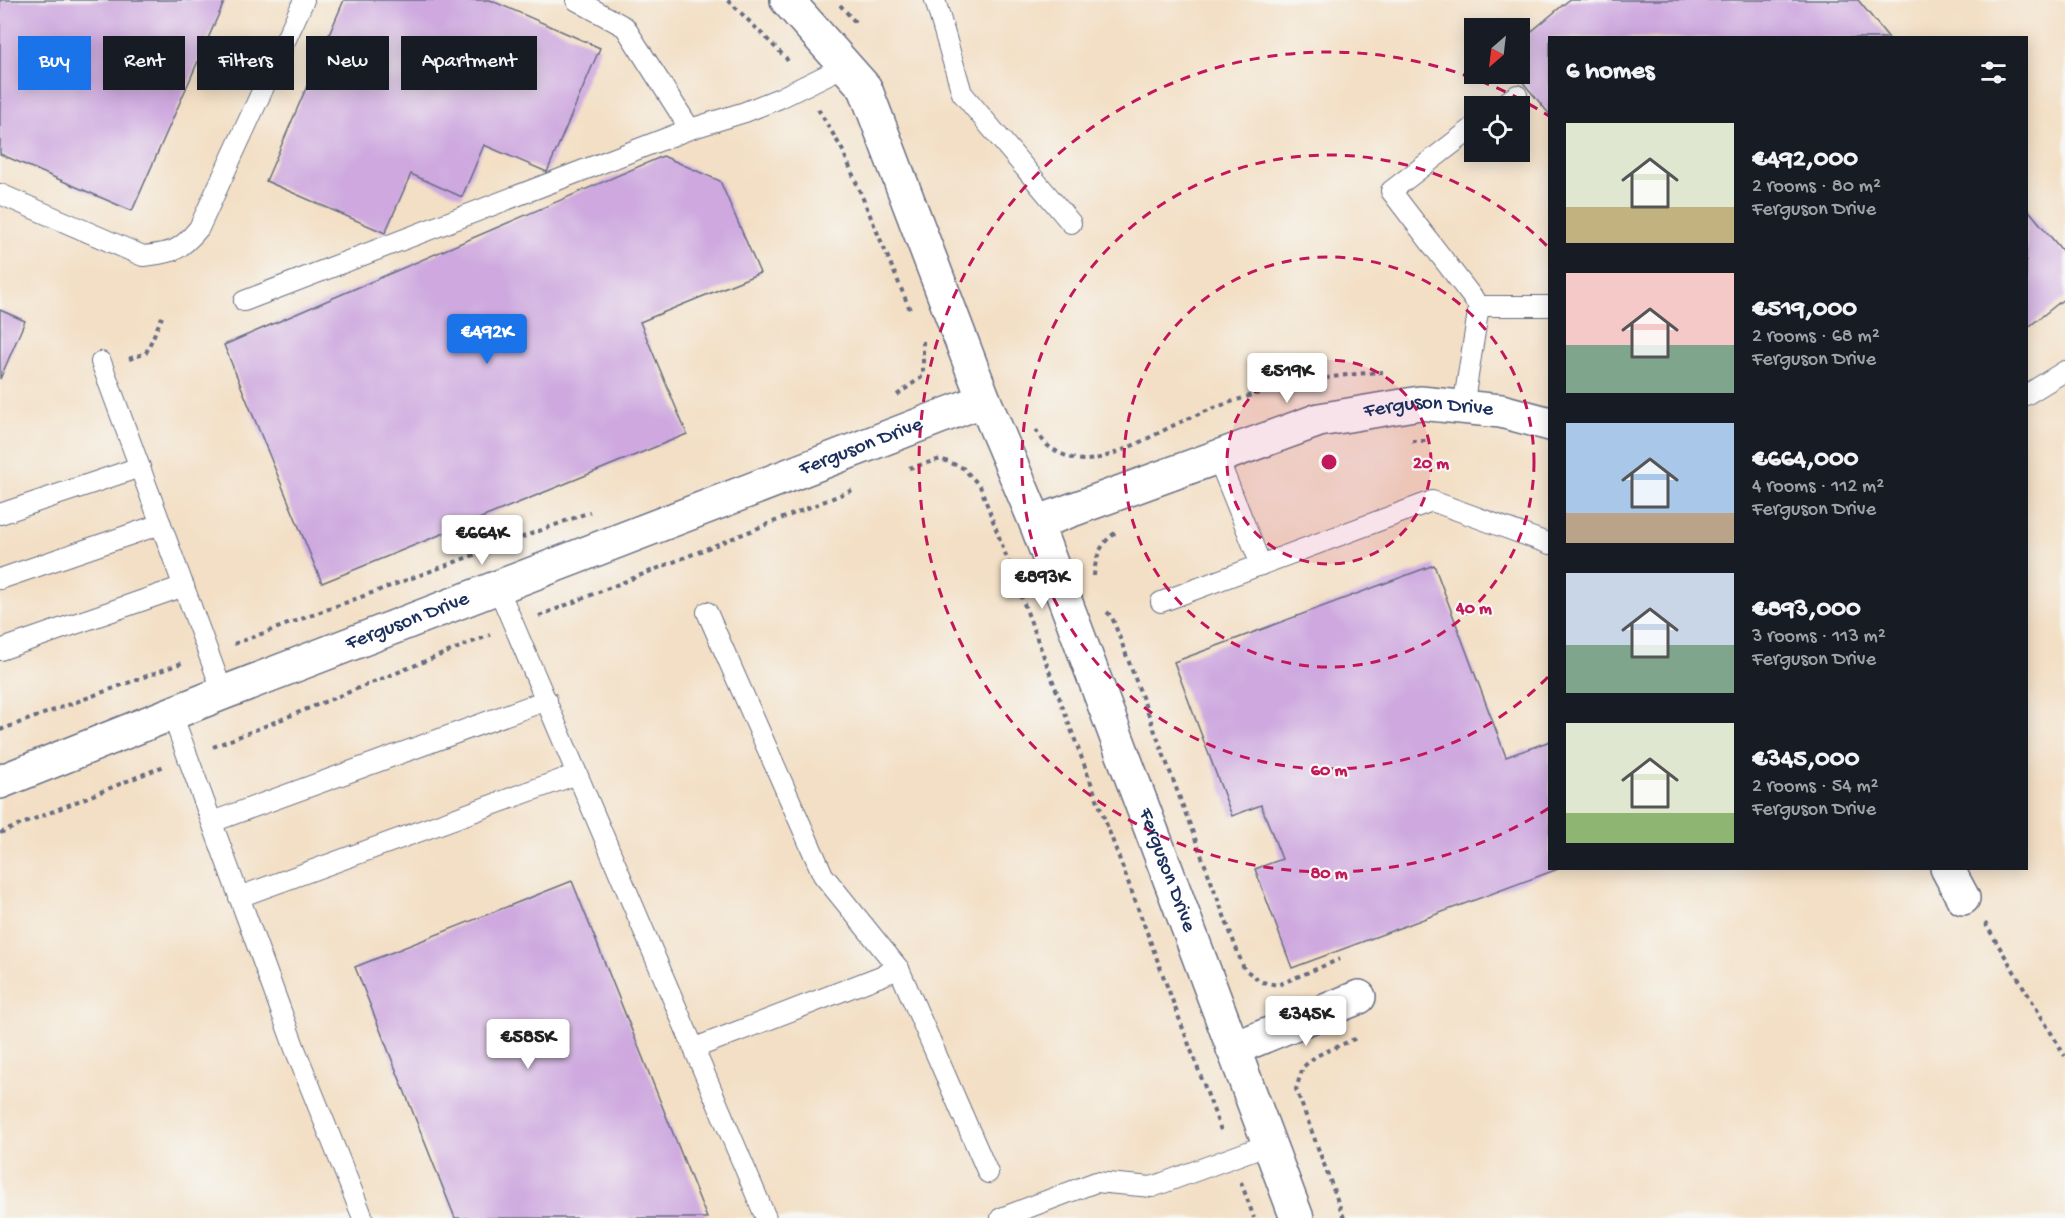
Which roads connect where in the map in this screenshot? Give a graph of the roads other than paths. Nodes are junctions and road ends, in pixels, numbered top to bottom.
1 (304, 0) edge
2 (576, 0) edge
3 (935, 0) edge
4 (796, 3) edge
5 (845, 66) junction
6 (690, 129) junction
7 (1464, 135) edge
8 (0, 194) edge
9 (1071, 223) dead end
10 (244, 301) dead end
11 (1479, 306) junction
12 (1548, 306) edge
13 (102, 365) road end
14 (2065, 370) edge
15 (2028, 394) edge
16 (984, 400) junction
17 (1463, 407) junction
18 (1548, 423) edge
19 (1218, 456) junction
20 (140, 467) junction
21 (0, 514) edge
22 (1036, 522) junction
23 (161, 524) junction
24 (1548, 543) edge
25 (1261, 565) junction
26 (0, 579) edge
27 (183, 586) junction
28 (498, 588) junction
29 (1161, 602) dead end
30 (707, 612) dead end
31 (0, 650) edge
32 (223, 693) junction
33 (547, 700) junction
34 (172, 714) junction
35 (577, 774) junction
36 (0, 782) edge
37 (212, 822) junction
38 (1948, 870) edge
39 (239, 897) junction
40 (1963, 898) road end
41 (899, 969) junction
42 (1359, 998) dead end
43 (695, 1048) junction
44 (1233, 1049) junction
45 (1269, 1144) junction
46 (988, 1173) dead end
47 (363, 1218) edge
48 (766, 1218) edge
49 (1001, 1218) edge
50 (1297, 1218) edge

1 - 8 lane
2 - 6 lane
3 - 9 lane
4 - 5 street, Ferguson Drive
5 - 6 lane
5 - 16 street, Ferguson Drive
6 - 10 lane
7 - 11 lane
11 - 12 lane
11 - 17 lane
13 - 20 lane
14 - 15 lane
16 - 22 street, Ferguson Drive
16 - 28 street, Ferguson Drive
17 - 18 street, Ferguson Drive
17 - 19 street, Ferguson Drive
19 - 22 street, Ferguson Drive
19 - 25 lane
20 - 21 lane
20 - 23 lane
22 - 44 street, Ferguson Drive
23 - 26 lane
23 - 27 lane
24 - 25 lane
25 - 29 lane
27 - 31 lane
27 - 32 lane
28 - 32 street, Ferguson Drive
28 - 33 lane
30 - 41 lane
32 - 34 street, Ferguson Drive
33 - 35 lane
33 - 37 lane
34 - 36 street, Ferguson Drive
34 - 37 lane
35 - 39 lane
35 - 43 lane
37 - 39 lane
38 - 40 street
39 - 47 lane
41 - 43 lane
41 - 46 lane
42 - 44 street
43 - 48 lane
44 - 45 street, Ferguson Drive
45 - 49 lane
45 - 50 street, Ferguson Drive

